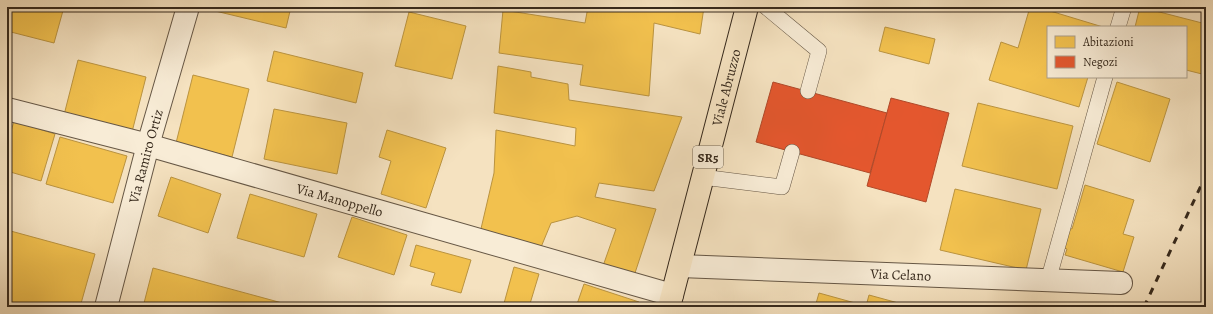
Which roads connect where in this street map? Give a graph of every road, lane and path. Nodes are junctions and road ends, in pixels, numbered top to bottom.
1 (188, 7) edge
2 (747, 7) edge
3 (766, 7) edge
4 (1124, 7) edge
5 (1118, 26) edge
6 (1105, 78) edge
7 (808, 91) dead end
8 (7, 109) edge
9 (148, 145) junction
10 (792, 152) dead end
11 (702, 177) junction
12 (680, 266) junction
13 (1048, 281) junction
14 (1121, 283) dead end
15 (670, 301) edge
16 (106, 307) edge

1 - 9 street, Via Ramiro Ortiz
2 - 11 main road, Viale Abruzzo / SR5
3 - 7 lane
4 - 5 lane
6 - 13 lane
8 - 9 street, Via Manoppello
9 - 15 street, Via Manoppello
9 - 16 street, Via Ramiro Ortiz
10 - 11 lane
11 - 12 main road, Viale Abruzzo / SR5
12 - 13 street, Via Celano
12 - 15 main road, Viale Abruzzo / SR5
13 - 14 street, Via Celano

